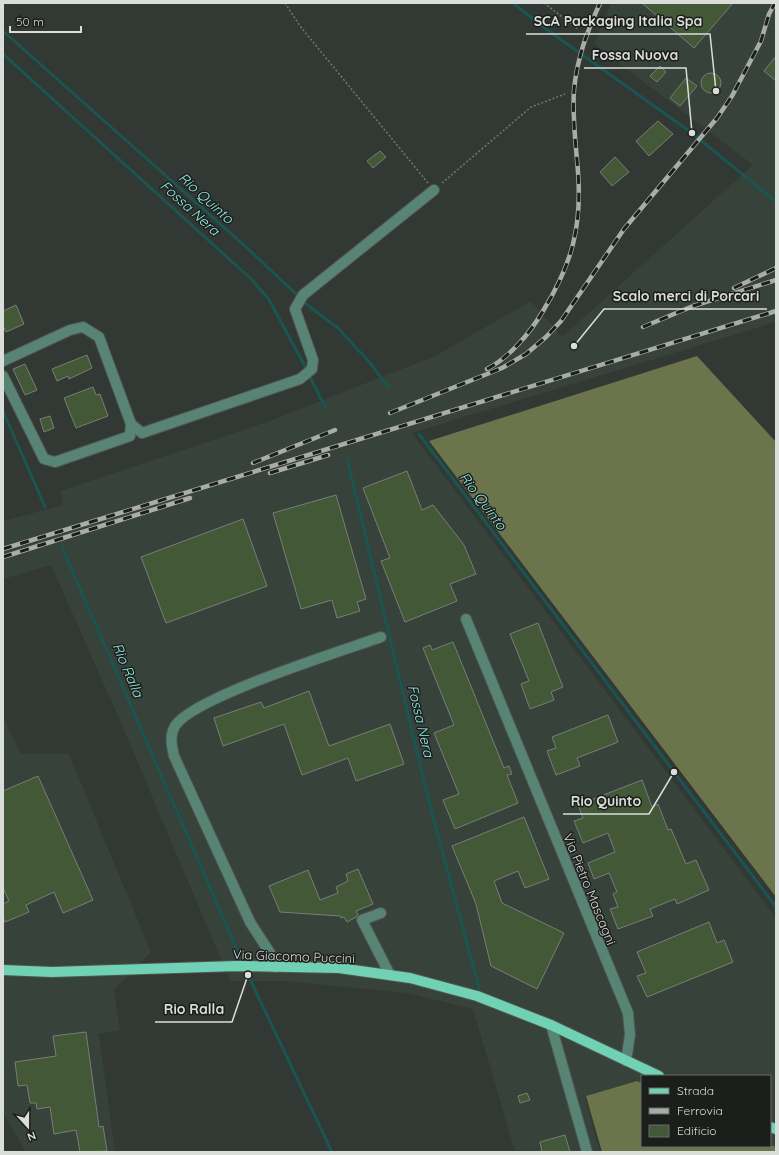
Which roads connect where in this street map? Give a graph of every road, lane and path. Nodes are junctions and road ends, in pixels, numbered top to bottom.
1 (285, 3) edge
2 (544, 3) edge
3 (578, 29) dead end
4 (565, 94) dead end
5 (434, 190) junction
6 (3, 361) edge
7 (3, 376) edge
8 (131, 424) junction
9 (466, 619) dead end
10 (381, 637) dead end
11 (381, 913) dead end
12 (275, 967) junction
13 (3, 970) edge
14 (52, 972) junction
15 (390, 975) junction
16 (3, 976) edge
17 (551, 1025) junction
18 (626, 1061) junction
19 (657, 1075) edge
20 (587, 1152) edge

1 - 5 path
2 - 3 path
4 - 5 path
5 - 8 street
6 - 8 street
7 - 8 street
9 - 18 street, Via Pietro Mascagni
10 - 12 street
11 - 15 street
12 - 14 main road, Via Giacomo Puccini
12 - 15 main road, Via Giacomo Puccini
13 - 14 main road, Via Giacomo Puccini
14 - 16 main road, Via Giacomo Puccini
15 - 17 main road, Via Giacomo Puccini
17 - 18 main road, Via Giacomo Puccini
17 - 20 street
18 - 19 main road, Via Giacomo Puccini

